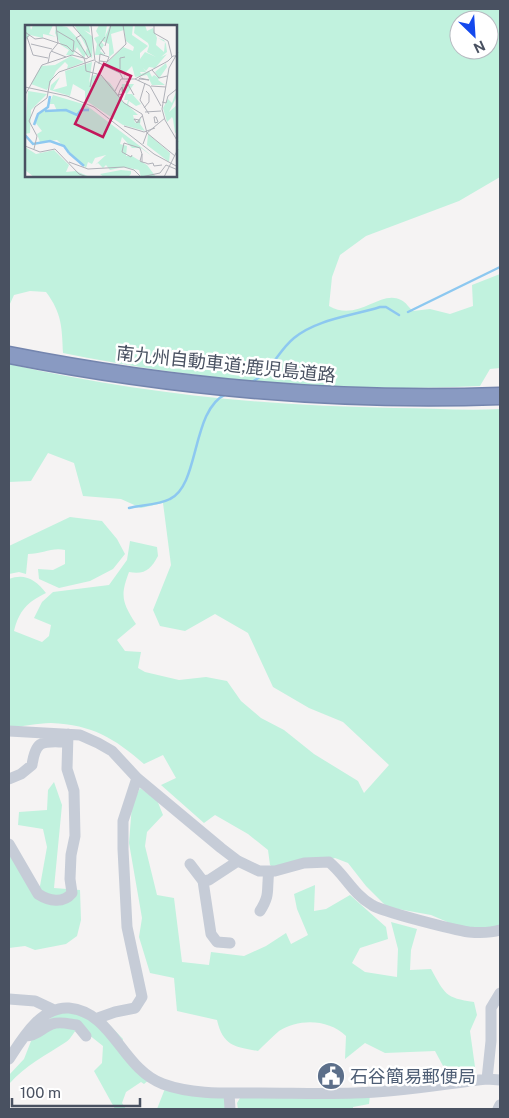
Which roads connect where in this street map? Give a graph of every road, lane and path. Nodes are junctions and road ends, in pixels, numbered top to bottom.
1 (16, 356) edge
2 (497, 396) edge
3 (9, 731) edge
4 (68, 738) junction
5 (137, 778) junction
6 (9, 779) edge
7 (9, 844) edge
8 (238, 861) junction
9 (190, 864) dead end
10 (269, 871) junction
11 (203, 881) junction
12 (260, 912) dead end
13 (500, 930) edge
14 (230, 943) dead end
15 (500, 993) edge
16 (9, 1000) edge
17 (52, 1009) junction
18 (98, 1018) junction
19 (25, 1036) junction
20 (86, 1036) dead end
21 (9, 1059) edge
22 (487, 1079) junction
23 (500, 1080) edge
24 (229, 1093) junction
25 (500, 1105) edge
26 (230, 1109) edge
27 (498, 1109) edge

1 - 2 highway, 南九州自動車道;鹿児島道路
3 - 4 street
4 - 5 street
4 - 6 street
4 - 7 street
5 - 8 street
5 - 18 street
8 - 10 street
8 - 11 street
9 - 11 street
10 - 12 street
10 - 13 street
11 - 14 street
15 - 22 street
16 - 17 street
17 - 18 street
17 - 19 street
18 - 24 street
19 - 20 street
19 - 21 street
22 - 23 street
22 - 24 street
24 - 26 street
25 - 27 street

